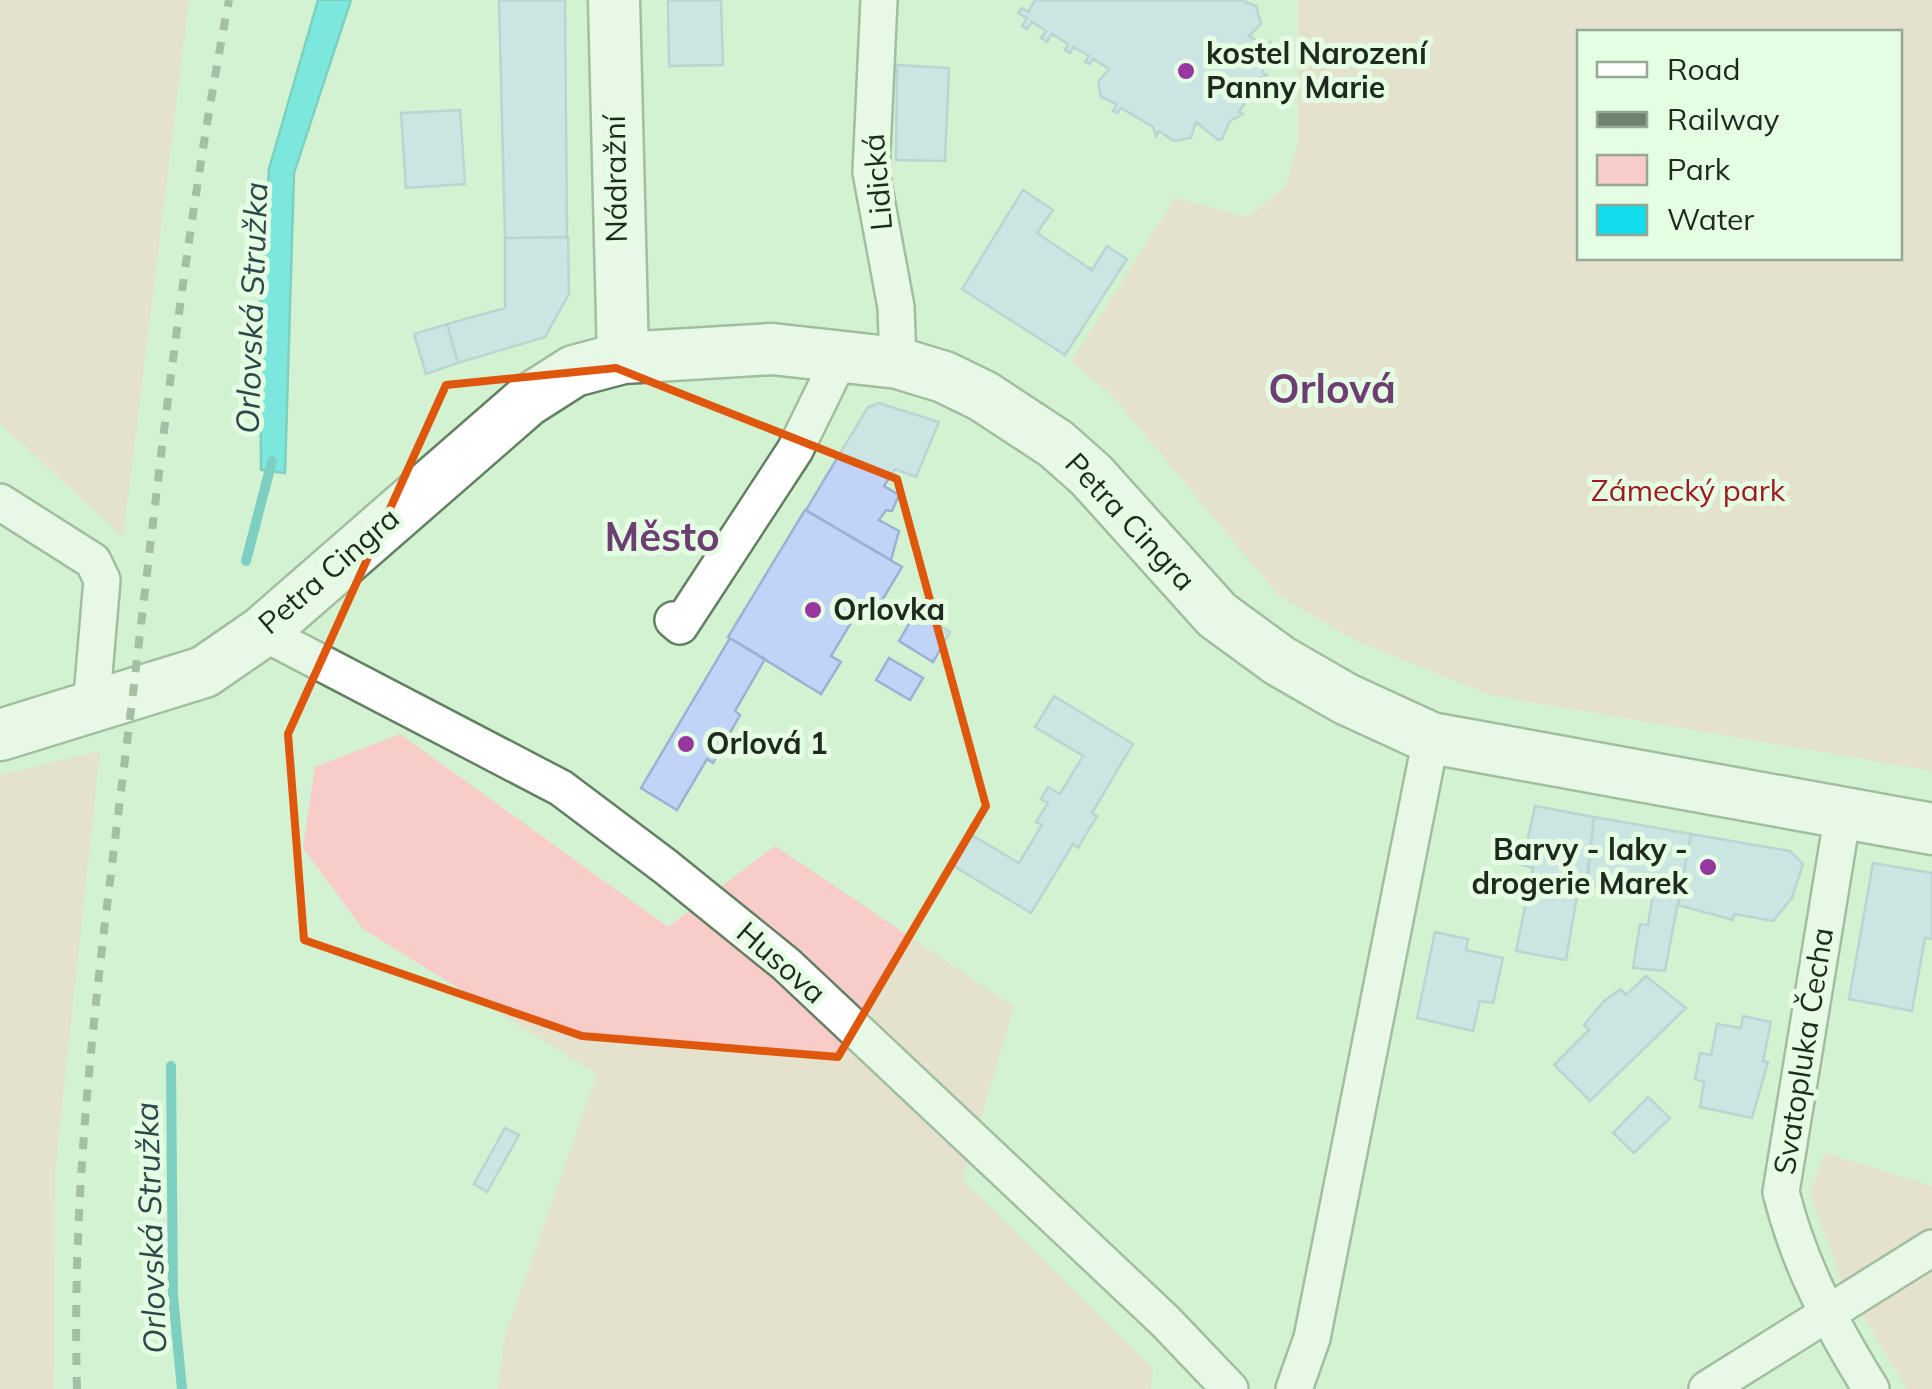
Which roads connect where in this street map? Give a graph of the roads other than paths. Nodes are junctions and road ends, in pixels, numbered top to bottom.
1 (614, 0) edge
2 (879, 0) edge
3 (842, 354) junction
4 (623, 358) junction
5 (898, 363) junction
6 (0, 502) edge
7 (674, 620) dead end
8 (262, 632) junction
9 (91, 709) junction
10 (0, 735) edge
11 (1431, 738) junction
12 (1843, 813) junction
13 (1932, 829) edge
14 (1932, 1248) edge
15 (1826, 1316) junction
16 (1230, 1389) edge
17 (1294, 1389) edge
18 (1707, 1389) edge
19 (1871, 1389) edge

1 - 4 street, Nádražní
2 - 5 street, Lidická
3 - 4 street, Petra Cingra
3 - 5 street, Petra Cingra
3 - 7 street
4 - 8 street, Petra Cingra
5 - 11 street, Petra Cingra
6 - 9 street
8 - 9 street, Petra Cingra
8 - 16 street, Husova
9 - 10 street, Petra Cingra
11 - 12 street, Petra Cingra
11 - 17 street
12 - 13 street, Petra Cingra
12 - 15 street, Svatopluka Čecha
14 - 15 street
15 - 18 street
15 - 19 street, Svatopluka Čecha

